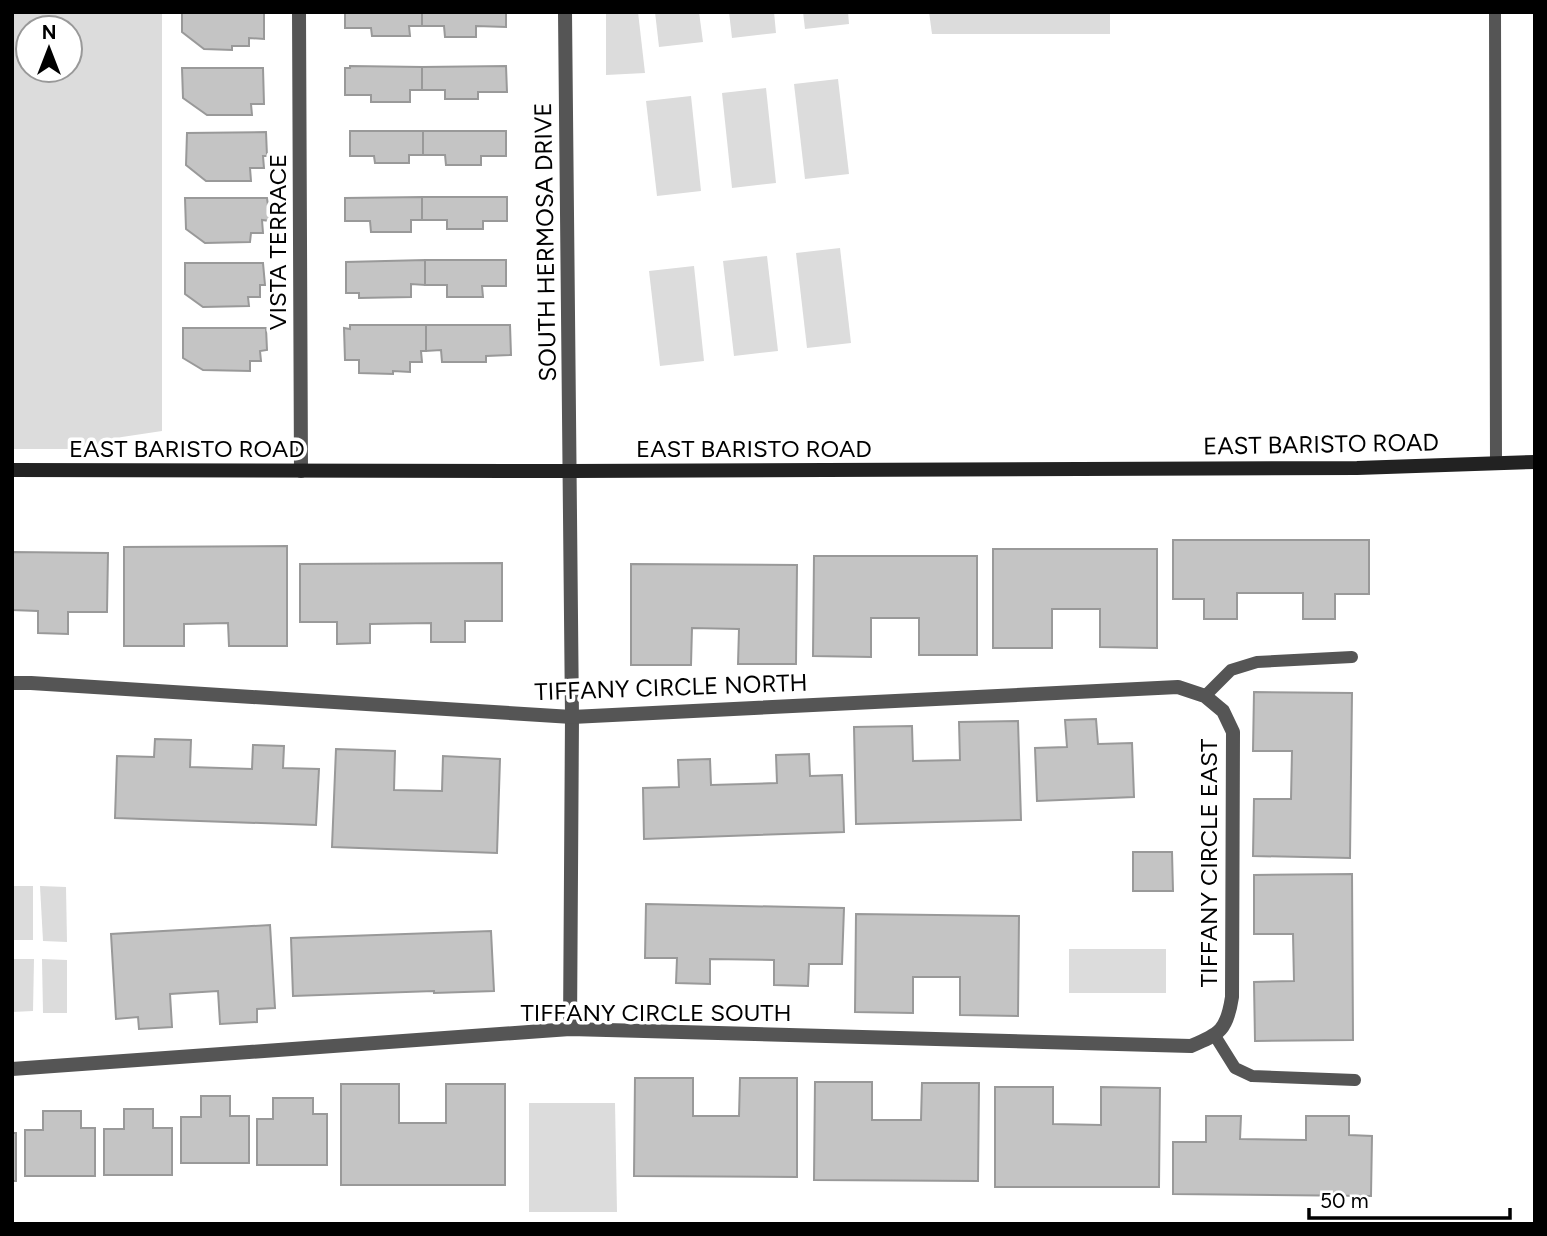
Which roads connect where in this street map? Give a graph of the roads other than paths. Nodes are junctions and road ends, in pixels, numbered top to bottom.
1 (299, 12) edge
2 (565, 12) edge
3 (1495, 12) edge
4 (1535, 462) edge
5 (1496, 463) junction
6 (12, 470) edge
7 (302, 471) junction
8 (570, 471) junction
9 (1352, 657) dead end
10 (12, 683) edge
11 (1205, 696) junction
12 (572, 718) junction
13 (570, 1029) junction
14 (1215, 1036) junction
15 (12, 1069) edge
16 (1355, 1080) dead end

1 - 7 street, VISTA TERRACE
2 - 8 street, SOUTH HERMOSA DRIVE
3 - 5 lane
4 - 5 street, EAST BARISTO ROAD
5 - 8 street, EAST BARISTO ROAD
6 - 7 street, EAST BARISTO ROAD
7 - 8 street, EAST BARISTO ROAD
8 - 12 street, SOUTH HERMOSA DRIVE
9 - 11 lane
10 - 12 street, TIFFANY CIRCLE NORTH
11 - 12 street, TIFFANY CIRCLE NORTH
11 - 14 street, TIFFANY CIRCLE EAST
12 - 13 street, SOUTH HERMOSA DRIVE
13 - 14 street, TIFFANY CIRCLE SOUTH
13 - 15 street, TIFFANY CIRCLE SOUTH
14 - 16 lane

